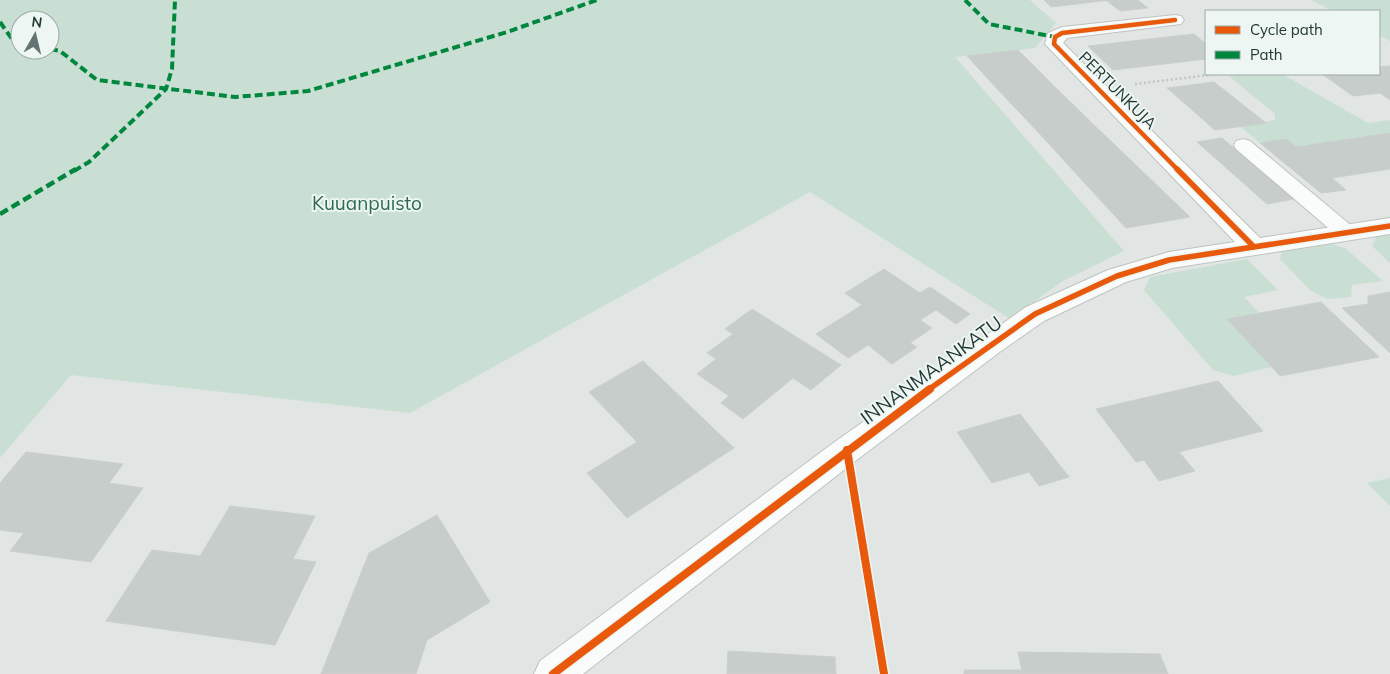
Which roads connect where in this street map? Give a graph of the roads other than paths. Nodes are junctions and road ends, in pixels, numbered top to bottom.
1 (1175, 20) dead end
2 (1243, 145) dead end
3 (1390, 226) edge
4 (1346, 233) junction
5 (1254, 247) junction
6 (553, 674) edge

1 - 5 street, PERTUNKUJA
2 - 4 lane
3 - 4 street, INNANMAANKATU
4 - 5 street, INNANMAANKATU
5 - 6 street, INNANMAANKATU

